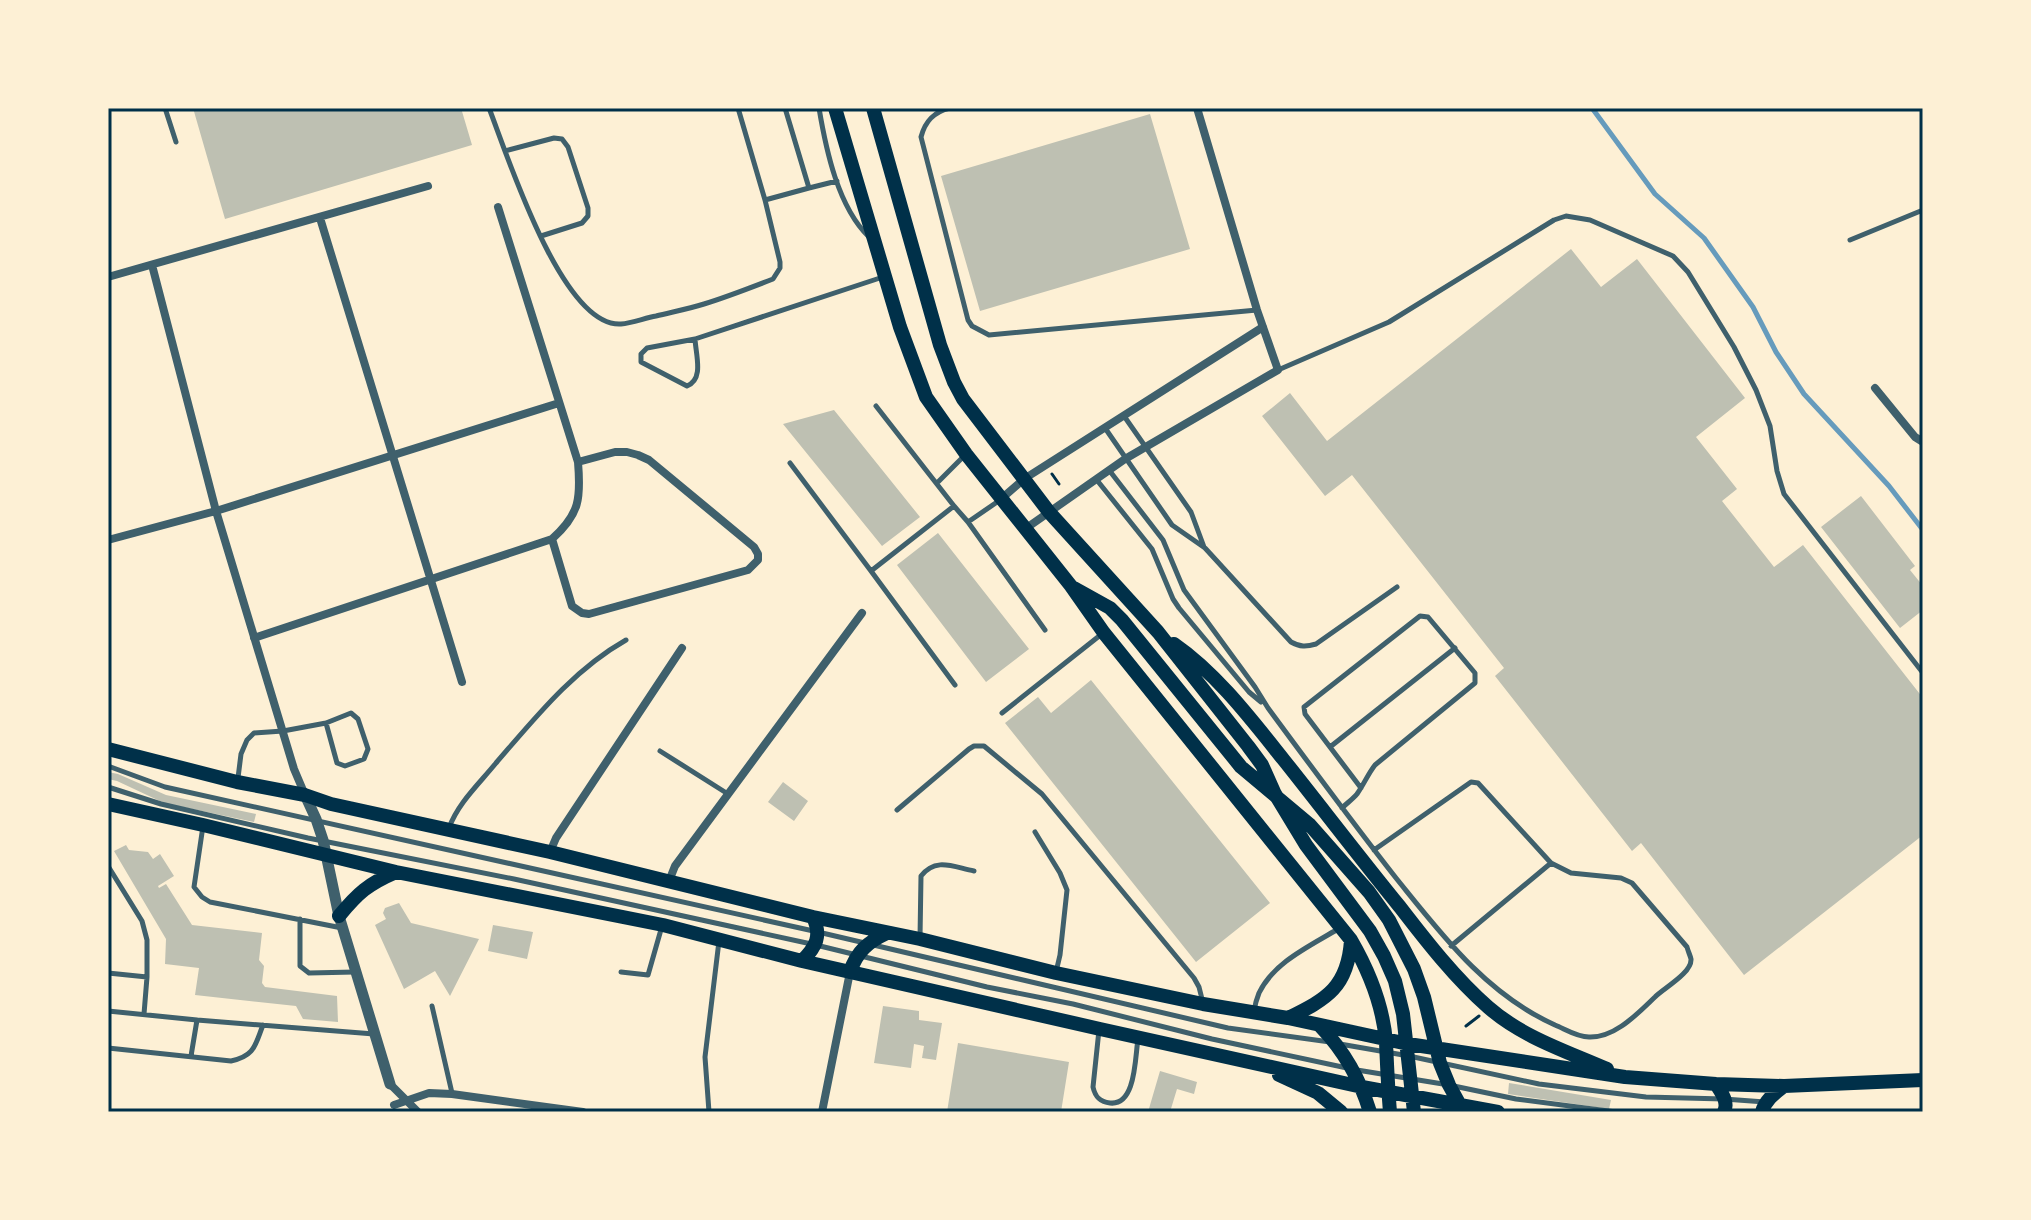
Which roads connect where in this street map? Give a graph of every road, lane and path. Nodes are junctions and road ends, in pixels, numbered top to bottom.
1 (165, 108) edge
2 (489, 108) edge
3 (738, 108) edge
4 (785, 108) edge
5 (819, 108) edge
6 (835, 108) edge
7 (873, 108) edge
8 (950, 108) edge
9 (1197, 108) edge
10 (176, 142) dead end
11 (505, 151) junction
12 (837, 181) junction
13 (428, 186) dead end
14 (809, 188) junction
15 (765, 200) junction
16 (498, 207) dead end
17 (1923, 210) edge
18 (320, 218) junction
19 (541, 236) junction
20 (1850, 240) dead end
21 (876, 243) junction
22 (152, 265) junction
23 (108, 277) edge
24 (885, 277) junction
25 (1257, 310) junction
26 (1263, 327) junction
27 (695, 339) junction
28 (1278, 370) junction
29 (1875, 388) dead end
30 (559, 403) junction
31 (876, 406) dead end
32 (1124, 415) junction
33 (1105, 427) junction
34 (1923, 442) edge
35 (1145, 448) junction
36 (966, 454) junction
37 (393, 456) junction
38 (1125, 459) junction
39 (578, 462) junction
40 (790, 463) dead end
41 (1109, 470) junction
42 (1024, 479) junction
43 (1096, 479) junction
44 (937, 483) junction
45 (1001, 499) junction
46 (954, 506) junction
47 (216, 511) junction
48 (1049, 512) junction
49 (968, 522) junction
50 (1025, 529) junction
51 (552, 539) junction
52 (108, 540) edge
53 (1205, 548) junction
54 (871, 571) junction
55 (432, 581) junction
56 (1071, 586) junction
57 (1397, 587) dead end
58 (862, 613) dead end
59 (1045, 630) dead end
60 (1158, 632) junction
61 (1104, 633) junction
62 (254, 638) junction
63 (626, 640) dead end
64 (682, 648) dead end
65 (1455, 648) junction
66 (1923, 673) edge
67 (462, 682) dead end
68 (955, 685) dead end
69 (1268, 708) junction
70 (1002, 713) dead end
71 (326, 723) junction
72 (283, 731) junction
73 (1330, 747) junction
74 (108, 749) edge
75 (660, 751) dead end
76 (108, 766) edge
77 (237, 782) junction
78 (108, 787) edge
79 (1361, 788) junction
80 (729, 794) junction
81 (1275, 794) junction
82 (305, 795) junction
83 (108, 804) edge
84 (1342, 808) junction
85 (897, 810) dead end
86 (316, 819) junction
87 (203, 825) junction
88 (448, 829) junction
89 (1035, 832) dead end
90 (325, 848) junction
91 (1374, 850) junction
92 (550, 852) junction
93 (1551, 863) junction
94 (108, 866) edge
95 (974, 871) dead end
96 (396, 872) junction
97 (669, 881) junction
98 (813, 917) junction
99 (300, 919) junction
100 (341, 922) junction
101 (663, 925) junction
102 (1342, 926) junction
103 (887, 933) junction
104 (817, 939) junction
105 (920, 939) junction
106 (719, 940) junction
107 (1351, 940) junction
108 (1451, 946) junction
109 (861, 950) junction
110 (802, 961) junction
111 (355, 972) junction
112 (621, 972) dead end
113 (850, 972) junction
114 (108, 973) edge
115 (1056, 973) junction
116 (147, 977) junction
117 (1203, 1004) junction
118 (432, 1006) dead end
119 (108, 1011) edge
120 (1253, 1012) junction
121 (144, 1014) junction
122 (1288, 1018) junction
123 (197, 1020) junction
124 (263, 1025) junction
125 (1320, 1026) junction
126 (1100, 1029) junction
127 (375, 1034) junction
128 (1138, 1037) junction
129 (1337, 1043) junction
130 (1386, 1046) junction
131 (108, 1048) edge
132 (1436, 1048) junction
133 (1408, 1050) junction
134 (191, 1056) junction
135 (1250, 1062) junction
136 (1440, 1063) junction
137 (1353, 1069) junction
138 (1387, 1076) junction
139 (1625, 1077) junction
140 (1409, 1078) junction
141 (1923, 1080) edge
142 (390, 1084) junction
143 (1716, 1084) junction
144 (1449, 1085) junction
145 (1784, 1086) junction
146 (1362, 1087) junction
147 (1388, 1092) junction
148 (452, 1094) junction
149 (408, 1101) junction
150 (1414, 1105) edge
151 (1460, 1105) junction
152 (1724, 1105) edge
153 (1764, 1107) edge
154 (396, 1109) edge
155 (418, 1112) edge
156 (583, 1112) edge
157 (709, 1112) edge
158 (822, 1112) edge
159 (1341, 1112) edge
160 (1370, 1112) edge
161 (1390, 1112) edge
162 (1498, 1112) edge
163 (1616, 1112) edge

1 - 10 lane
2 - 11 lane
3 - 15 lane
4 - 14 lane
5 - 12 lane
6 - 21 main road
7 - 42 main road
8 - 25 lane
9 - 25 street
11 - 19 lane
11 - 19 lane
12 - 14 lane
12 - 21 lane
13 - 18 street
14 - 15 lane
15 - 19 lane
16 - 30 street
17 - 20 lane
18 - 22 street
18 - 37 street
21 - 24 main road
22 - 23 street
22 - 47 street
24 - 27 lane
24 - 36 main road
25 - 26 street
26 - 28 street
26 - 32 street
27 - 27 lane
28 - 35 street
28 - 66 lane
29 - 34 street
30 - 37 street
30 - 39 street
31 - 44 lane
32 - 33 street
32 - 35 lane
33 - 38 lane
33 - 42 street
35 - 38 street
35 - 53 lane
36 - 44 lane
36 - 45 main road
37 - 47 street
37 - 55 street
38 - 41 street
38 - 53 lane
39 - 51 street
39 - 51 street
40 - 54 lane
41 - 43 street
41 - 69 lane
42 - 45 street
42 - 48 main road
43 - 48 street
43 - 69 lane
44 - 46 lane
45 - 49 lane
45 - 50 main road
46 - 49 lane
46 - 54 lane
47 - 52 street
47 - 62 street
48 - 50 street
48 - 60 main road
49 - 59 lane
50 - 56 main road
51 - 55 street
53 - 57 lane
54 - 68 lane
55 - 62 street
55 - 67 street
56 - 61 main road
56 - 81 main road
58 - 80 street
60 - 81 main road
60 - 139 main road
61 - 70 lane
61 - 102 main road
62 - 72 street
63 - 88 lane
64 - 92 street
65 - 73 lane
65 - 73 lane
65 - 79 lane
69 - 84 lane
71 - 71 lane
71 - 72 lane
72 - 77 lane
72 - 82 street
73 - 79 lane
74 - 77 main road
75 - 80 lane
76 - 86 lane
77 - 82 main road
78 - 90 lane
79 - 84 lane
80 - 97 street
81 - 132 main road
81 - 133 main road
82 - 86 street
82 - 88 main road
83 - 87 main road
84 - 91 lane
85 - 117 lane
86 - 90 street
86 - 104 lane
87 - 90 main road
87 - 99 lane
88 - 92 main road
89 - 115 lane
90 - 96 main road
90 - 100 street
90 - 104 lane
91 - 93 lane
91 - 108 lane
92 - 97 main road
93 - 108 lane
93 - 108 lane
94 - 116 lane
95 - 105 lane
96 - 100 main road
96 - 101 main road
97 - 98 main road
98 - 103 main road
98 - 104 main road
99 - 100 lane
99 - 111 lane
100 - 111 street
101 - 106 main road
101 - 112 lane
102 - 107 main road
102 - 120 lane
103 - 105 main road
103 - 109 main road
104 - 109 lane
104 - 109 lane
104 - 110 main road
105 - 115 main road
106 - 110 main road
106 - 157 lane
107 - 122 main road
107 - 130 main road
109 - 113 main road
109 - 129 lane
109 - 137 lane
110 - 113 main road
111 - 127 street
113 - 126 main road
113 - 158 street
114 - 116 lane
115 - 117 main road
116 - 121 lane
117 - 120 main road
118 - 148 lane
119 - 121 lane
120 - 122 main road
121 - 123 lane
122 - 125 main road
123 - 124 lane
123 - 134 lane
124 - 127 lane
124 - 134 lane
125 - 129 main road
125 - 130 main road
126 - 128 main road
126 - 128 lane
127 - 142 street
128 - 135 main road
129 - 130 lane
129 - 137 main road
130 - 133 main road
130 - 138 main road
131 - 134 lane
132 - 133 main road
132 - 136 main road
132 - 139 main road
133 - 136 lane
133 - 140 main road
135 - 146 main road
135 - 159 main road
136 - 144 main road
136 - 152 lane
137 - 138 lane
137 - 146 main road
138 - 140 lane
138 - 147 main road
139 - 143 main road
140 - 144 lane
140 - 150 main road
141 - 145 main road
142 - 149 street
142 - 154 street
143 - 145 main road
143 - 152 main road
144 - 151 main road
144 - 163 lane
145 - 153 main road
146 - 147 main road
146 - 160 main road
147 - 150 main road
147 - 161 main road
148 - 149 street
148 - 156 street
149 - 154 street
149 - 155 street
150 - 151 main road
151 - 162 main road
152 - 153 lane

